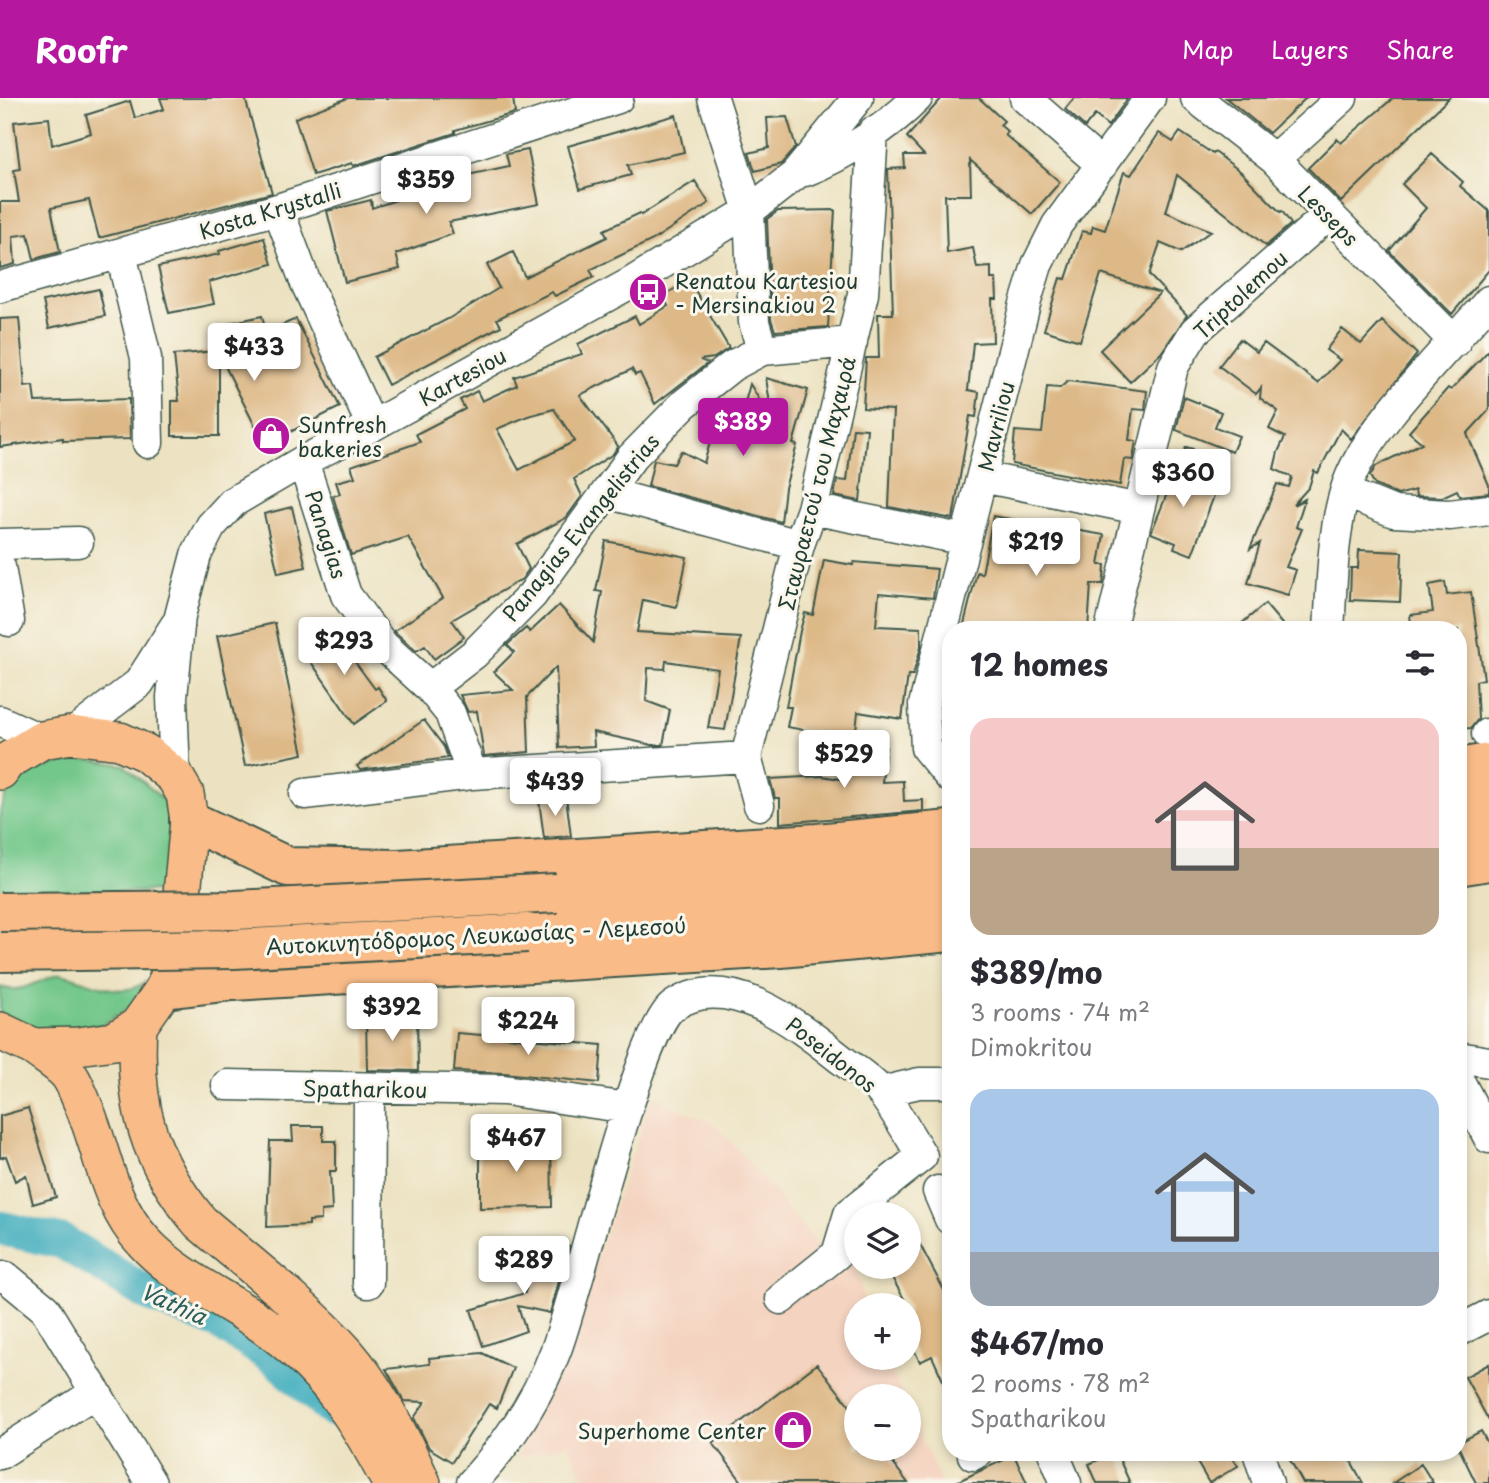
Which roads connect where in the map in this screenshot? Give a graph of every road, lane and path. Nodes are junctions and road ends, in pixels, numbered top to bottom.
1 (618, 98) edge
2 (713, 98) edge
3 (858, 98) edge
4 (874, 98) edge
5 (1025, 98) edge
6 (1150, 98) edge
7 (1196, 98) edge
8 (1342, 98) edge
9 (913, 102) edge
10 (555, 107) edge
11 (873, 132) junction
12 (1274, 159) junction
13 (823, 164) junction
14 (1102, 165) junction
15 (795, 175) junction
16 (868, 206) junction
17 (278, 209) junction
18 (748, 211) junction
19 (1328, 215) junction
20 (121, 254) junction
21 (0, 287) edge
22 (1489, 301) edge
23 (852, 342) junction
24 (1455, 342) junction
25 (762, 350) junction
26 (372, 426) junction
27 (148, 443) dead end
28 (303, 461) junction
29 (982, 477) junction
30 (1345, 492) junction
31 (607, 493) junction
32 (812, 509) junction
33 (1139, 509) junction
34 (1489, 510) edge
35 (966, 540) junction
36 (78, 542) dead end
37 (0, 544) edge
38 (800, 545) junction
39 (0, 567) edge
40 (180, 616) junction
41 (9, 621) dead end
42 (945, 621) edge
43 (1112, 621) edge
44 (1330, 621) edge
45 (942, 634) edge
46 (430, 688) junction
47 (0, 721) edge
48 (56, 738) junction
49 (1488, 744) edge
50 (746, 757) junction
51 (1467, 761) edge
52 (942, 767) edge
53 (0, 771) edge
54 (472, 774) junction
55 (175, 777) junction
56 (304, 794) dead end
57 (1489, 795) edge
58 (1467, 798) edge
59 (759, 805) dead end
60 (189, 820) junction
61 (1489, 828) edge
62 (942, 831) edge
63 (1467, 832) edge
64 (1489, 861) edge
65 (942, 864) edge
66 (1467, 865) edge
67 (942, 900) edge
68 (0, 912) edge
69 (942, 933) edge
70 (0, 952) edge
71 (164, 989) junction
72 (138, 1026) junction
73 (0, 1031) edge
74 (34, 1047) junction
75 (1467, 1058) edge
76 (1489, 1062) edge
77 (942, 1083) edge
78 (227, 1085) dead end
79 (369, 1088) junction
80 (881, 1091) junction
81 (1467, 1096) edge
82 (628, 1108) junction
83 (1489, 1138) edge
84 (938, 1191) dead end
85 (942, 1200) edge
86 (3, 1277) edge
87 (368, 1283) dead end
88 (781, 1299) dead end
89 (1489, 1315) edge
90 (1467, 1326) edge
91 (96, 1392) junction
92 (0, 1454) edge
93 (1057, 1461) edge
94 (1261, 1461) edge
95 (151, 1483) edge
96 (391, 1483) edge
97 (422, 1483) edge
98 (472, 1483) edge
99 (1066, 1483) edge
100 (1268, 1483) edge

1 - 10 street, Kosta Krystalli
2 - 18 street
3 - 15 street, Kartesiou
4 - 9 street
5 - 14 street
6 - 14 street, Mavriliou
7 - 12 street, Lesseps
8 - 12 street
9 - 11 street, Kartesiou
10 - 17 street, Kosta Krystalli
11 - 13 street, Kartesiou
11 - 16 street, Σταυραετού του Μαχαιρά
12 - 19 street, Lesseps
13 - 15 street, Kartesiou
13 - 16 street
14 - 29 street, Mavriliou
15 - 18 street, Kartesiou
16 - 23 street, Σταυραετού του Μαχαιρά
17 - 20 street, Kosta Krystalli
17 - 26 street
18 - 25 street
18 - 26 street, Kartesiou
19 - 24 street, Lesseps
19 - 33 street, Triptolemou
20 - 21 street, Kosta Krystalli
20 - 27 street
22 - 24 street
23 - 25 street, Panagias Evangelistrias
23 - 32 street, Σταυραετού του Μαχαιρά
24 - 30 street
25 - 31 street, Panagias Evangelistrias
26 - 28 street, Kartesiou
28 - 40 street, Kartesiou
28 - 46 street, Panagias
29 - 33 street
29 - 35 street, Mavriliou
30 - 34 street
30 - 44 street
31 - 38 street
31 - 46 street, Panagias Evangelistrias
32 - 35 street
32 - 38 street, Σταυραετού του Μαχαιρά
33 - 43 street, Triptolemou
35 - 42 street, Mavriliou
36 - 37 street
38 - 50 street, Σταυραετού του Μαχαιρά
39 - 41 street
40 - 48 street, Kartesiou
40 - 55 street, Kartesiou
45 - 52 street, Mavriliou
46 - 54 street, Panagias
47 - 48 street
48 - 53 main road
48 - 55 main road
49 - 51 highway
50 - 54 street
50 - 59 street
54 - 56 street
55 - 60 main road
57 - 58 highway
60 - 62 highway
60 - 71 main road
61 - 63 highway
64 - 66 highway
65 - 68 highway, Αυτοκινητόδρομος Λευκωσίας - Λεμεσού, bridge
67 - 70 highway, Αυτοκινητόδρομος Λευκωσίας - Λεμεσού, bridge
69 - 71 highway
71 - 72 main road
72 - 74 main road
72 - 97 main road
73 - 74 main road
74 - 96 main road
75 - 76 street
77 - 80 street
78 - 79 street, Spatharikou
79 - 82 street, Spatharikou
79 - 87 street
80 - 82 street, Poseidonos
80 - 88 street, Poseidonos
81 - 83 street
82 - 98 street
84 - 85 street
86 - 91 street
89 - 90 street
91 - 92 street
91 - 95 street
93 - 99 street
94 - 100 street

